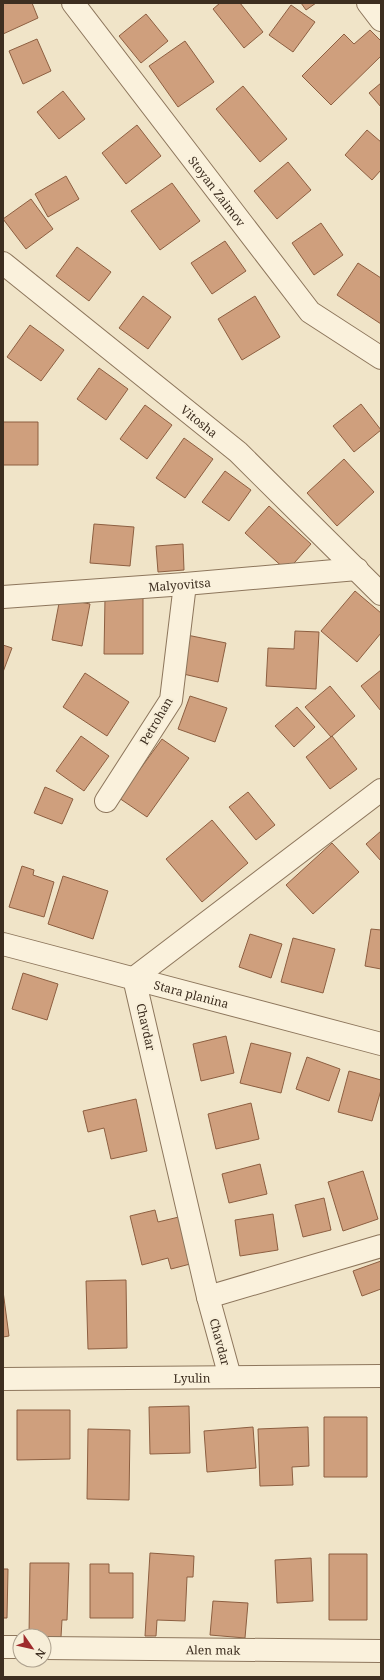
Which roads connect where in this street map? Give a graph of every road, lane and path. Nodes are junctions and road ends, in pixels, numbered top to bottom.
1 (74, 3) edge
2 (368, 3) edge
3 (381, 20) edge
4 (3, 263) edge
5 (381, 358) edge
6 (356, 569) junction
7 (185, 584) junction
8 (381, 594) edge
9 (3, 597) edge
10 (381, 790) edge
11 (106, 801) dead end
12 (3, 944) edge
13 (134, 978) junction
14 (381, 1044) edge
15 (381, 1246) edge
16 (208, 1297) junction
17 (381, 1376) edge
18 (230, 1377) junction
19 (3, 1379) edge
20 (52, 1648) edge
21 (381, 1651) edge

1 - 5 street, Stoyan Zaimov
2 - 3 street
4 - 6 street, Vitosha
6 - 7 street, Malyovitsa
6 - 8 street, Vitosha
7 - 9 street, Malyovitsa
7 - 11 street, Petrohan
10 - 13 street
12 - 13 street, Stara planina
13 - 14 street, Stara planina
13 - 16 street, Chavdar
15 - 16 street
16 - 18 street, Chavdar
17 - 18 street, Lyulin
18 - 19 street, Lyulin
20 - 21 street, Alen mak

